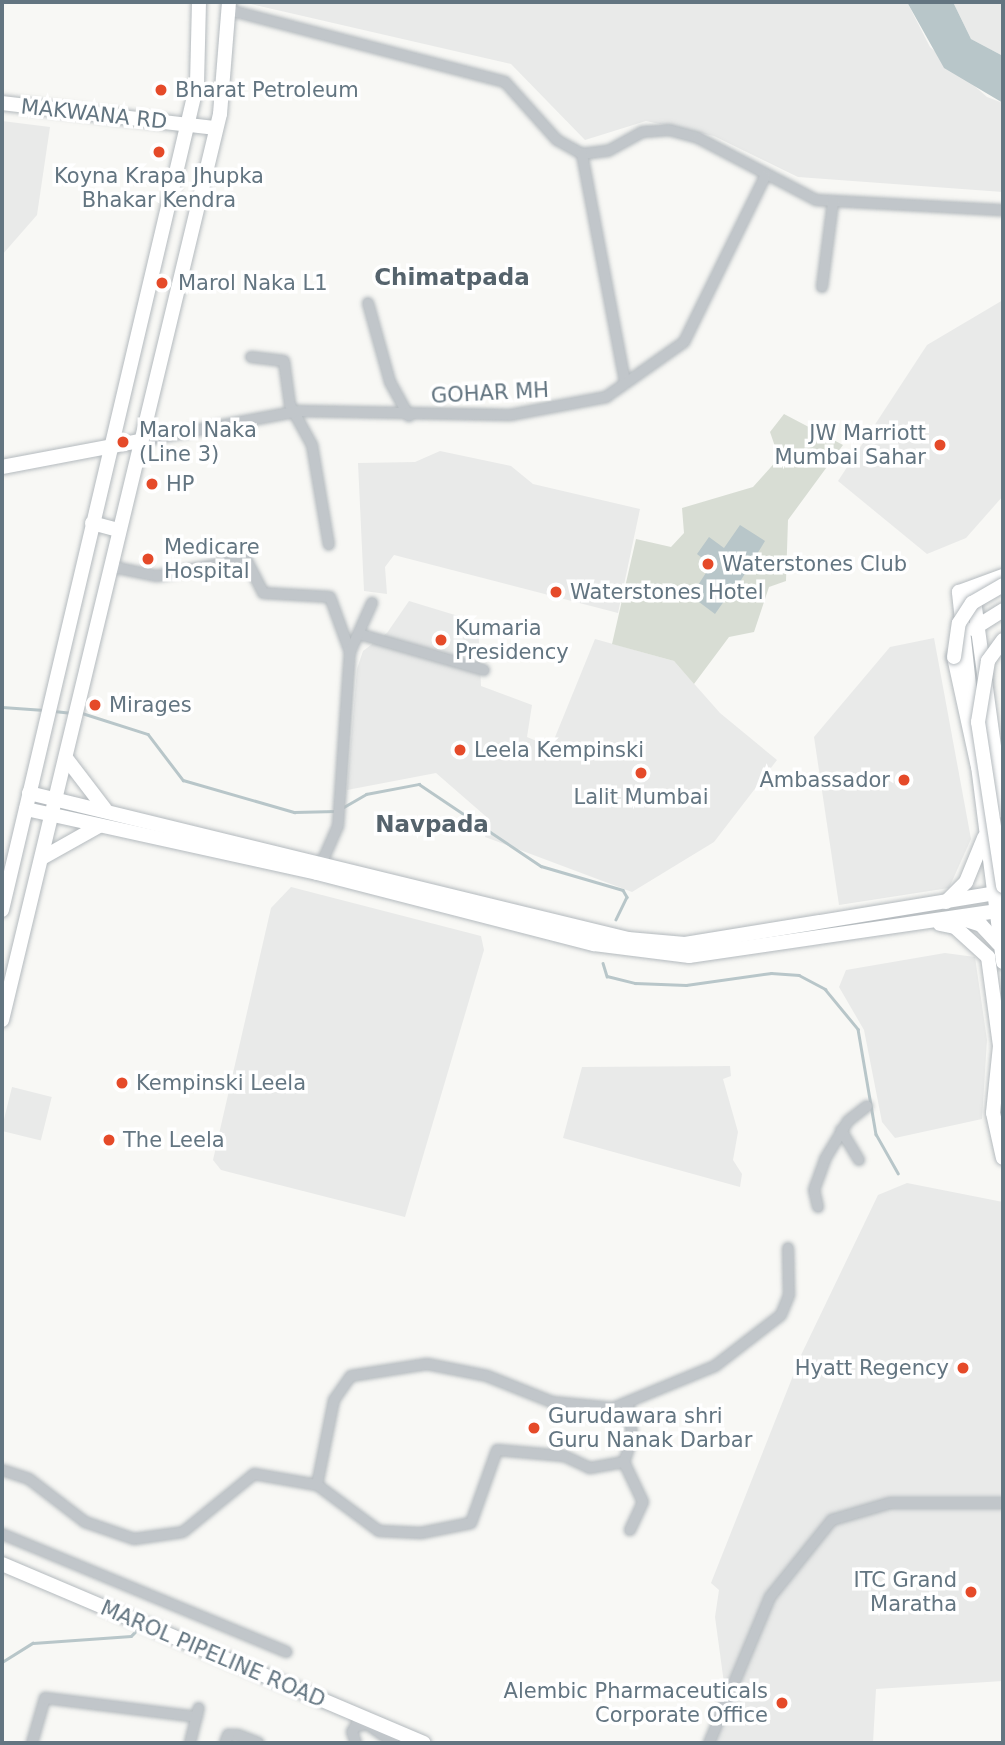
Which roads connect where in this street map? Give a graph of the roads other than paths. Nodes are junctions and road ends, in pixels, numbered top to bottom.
1 (199, 2) edge
2 (229, 6) edge
3 (2, 103) edge
4 (187, 124) junction
5 (216, 128) junction
6 (582, 154) junction
7 (765, 177) junction
8 (833, 202) junction
9 (1003, 210) edge
10 (822, 287) dead end
11 (368, 303) dead end
12 (251, 357) dead end
13 (625, 382) junction
14 (299, 411) junction
15 (410, 416) junction
16 (139, 441) junction
17 (111, 447) junction
18 (2, 467) edge
19 (92, 523) junction
20 (119, 530) junction
21 (329, 545) dead end
22 (113, 567) junction
23 (1003, 577) edge
24 (1003, 585) edge
25 (965, 588) junction
26 (372, 603) dead end
27 (1003, 610) edge
28 (979, 618) junction
29 (359, 634) junction
30 (964, 637) junction
31 (1003, 640) edge
32 (350, 652) junction
33 (484, 670) dead end
34 (66, 758) junction
35 (978, 768) junction
36 (29, 793) junction
37 (56, 798) junction
38 (26, 809) junction
39 (106, 810) junction
40 (1003, 811) edge
41 (52, 815) junction
42 (101, 825) junction
43 (986, 832) junction
44 (42, 858) junction
45 (321, 867) junction
46 (1003, 876) edge
47 (1003, 881) edge
48 (1000, 890) edge
49 (946, 902) junction
50 (2, 910) edge
51 (999, 910) edge
52 (958, 918) junction
53 (923, 923) junction
54 (1001, 946) junction
55 (1003, 962) edge
56 (2, 1020) edge
57 (867, 1106) dead end
58 (841, 1130) junction
59 (1003, 1158) edge
60 (859, 1160) dead end
61 (818, 1207) dead end
62 (788, 1248) dead end
63 (628, 1403) junction
64 (624, 1462) junction
65 (2, 1470) edge
66 (317, 1485) junction
67 (1003, 1503) edge
68 (630, 1530) dead end
69 (2, 1534) edge
70 (2, 1564) edge
71 (287, 1653) dead end
72 (358, 1721) junction
73 (397, 1740) edge
74 (32, 1743) edge
75 (190, 1743) edge
76 (225, 1743) edge
77 (259, 1743) edge
78 (356, 1743) edge
79 (424, 1743) edge
80 (709, 1743) edge

1 - 4 main road
2 - 5 main road
2 - 6 street
3 - 4 main road, MAKWANA RD
4 - 5 main road, MAKWANA RD
4 - 17 main road
5 - 16 main road
6 - 7 street
6 - 13 street
7 - 8 street
7 - 13 street, GOHAR MH
8 - 9 street
8 - 10 street
11 - 15 street
12 - 14 street
13 - 15 street, GOHAR MH
14 - 15 street, GOHAR MH
14 - 16 street, GOHAR MH
14 - 21 street
16 - 17 main road
16 - 20 main road
17 - 18 main road
17 - 19 main road
19 - 20 main road
19 - 36 main road
20 - 22 main road
22 - 32 street
22 - 34 main road
23 - 25 main road
23 - 28 main road
24 - 35 main road, bridge
25 - 28 main road
25 - 30 main road
26 - 29 street
27 - 28 main road
28 - 30 main road
28 - 40 main road
29 - 32 street
29 - 33 street
30 - 35 main road
31 - 47 main road, bridge
32 - 45 street
34 - 37 main road
34 - 39 main road
35 - 43 main road
36 - 37 main road
36 - 38 main road
37 - 39 main road
37 - 41 main road
38 - 41 main road
38 - 50 main road
39 - 45 main road
41 - 42 main road
41 - 44 main road
42 - 44 main road
42 - 45 main road
43 - 48 main road
43 - 49 main road
44 - 56 main road
45 - 49 main road
45 - 53 main road
46 - 47 main road, bridge
47 - 48 main road, bridge
48 - 49 main road
48 - 51 main road
51 - 52 main road
51 - 54 main road
52 - 53 main road
52 - 54 main road
53 - 59 main road
54 - 55 main road
57 - 58 street
58 - 60 street
58 - 61 street
62 - 63 street
63 - 64 street
63 - 66 street
64 - 66 street
64 - 68 street
65 - 66 street
67 - 80 street
69 - 71 street
70 - 72 main road, MAROL PIPELINE ROAD
72 - 73 main road, MAROL PIPELINE ROAD
72 - 78 street
73 - 79 main road, MAROL PIPELINE ROAD
74 - 75 street
76 - 77 street

